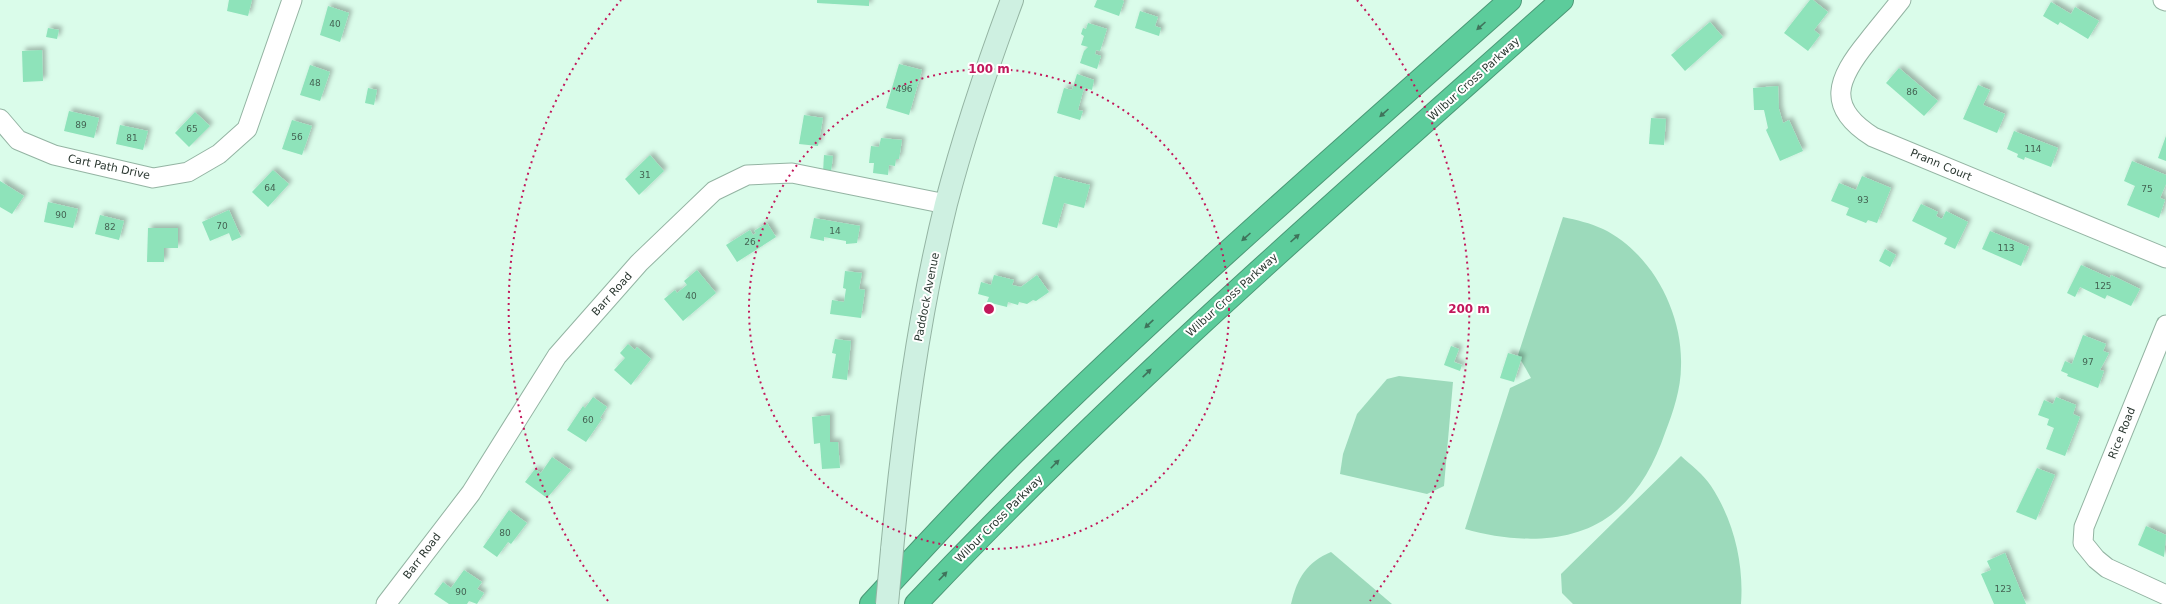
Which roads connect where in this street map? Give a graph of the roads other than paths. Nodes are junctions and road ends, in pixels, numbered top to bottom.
1 (292, 0) edge
2 (1012, 0) edge
3 (1510, 0) edge
4 (1562, 0) edge
5 (1901, 0) edge
6 (2163, 0) edge
7 (2166, 1) edge
8 (0, 119) edge
9 (946, 204) junction
10 (2166, 258) edge
11 (2166, 324) edge
12 (2166, 595) edge
13 (386, 604) edge
14 (871, 604) edge
15 (887, 604) edge
16 (916, 604) edge

1 - 8 street, Cart Path Drive
2 - 9 main road, Paddock Avenue
3 -> 14 highway
16 -> 4 highway, Wilbur Cross Parkway
5 - 10 street, Prann Court
6 - 7 street
9 - 13 street, Barr Road
9 - 15 main road, Paddock Avenue, bridge
11 - 12 street, Rice Road

